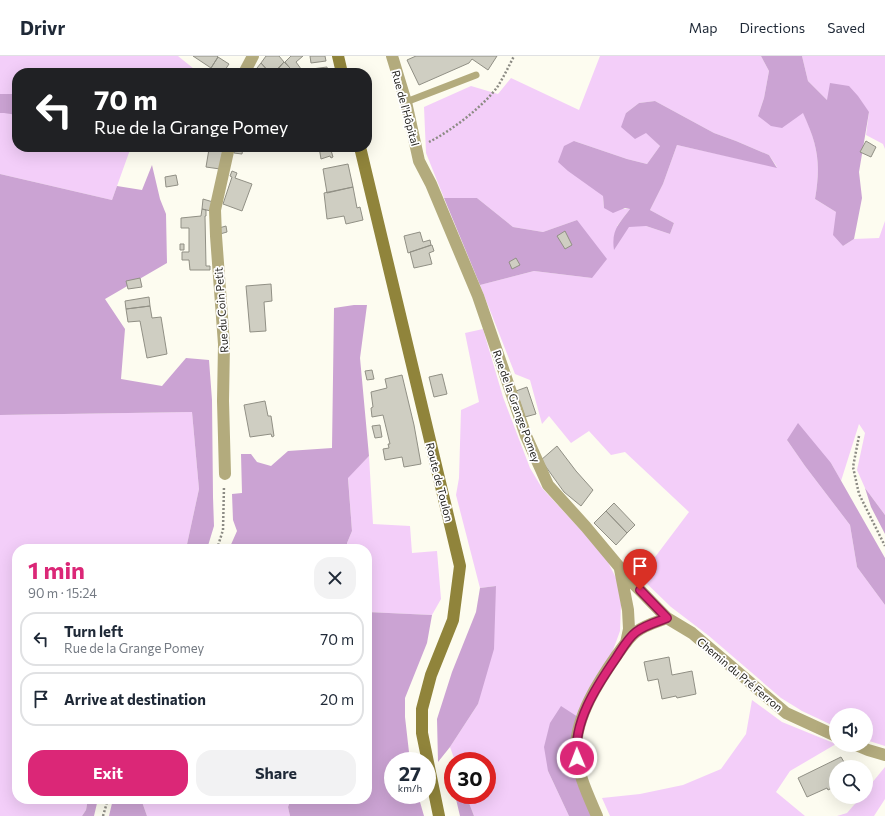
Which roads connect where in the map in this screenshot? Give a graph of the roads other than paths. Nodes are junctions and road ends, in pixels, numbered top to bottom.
1 (253, 56) edge
2 (338, 56) edge
3 (392, 56) edge
4 (247, 68) edge
5 (341, 68) edge
6 (476, 75) dead end
7 (406, 102) junction
8 (228, 152) edge
9 (361, 152) edge
10 (419, 161) joint
11 (225, 474) road end
12 (620, 568) junction
13 (667, 618) junction
14 (626, 643) junction
15 (829, 733) edge
16 (873, 751) edge
17 (885, 755) edge
18 (439, 816) edge
19 (597, 816) edge

1 - 4 street
2 - 5 main road
3 - 7 street, Rue de l'Hôpital
6 - 7 lane
7 - 10 street, Rue de l'Hôpital
8 - 11 street, Rue du Coin Petit
9 - 18 main road, Route de Toulon
10 - 12 street, Rue de la Grange Pomey
12 - 13 street, Rue de la Grange Pomey
12 - 14 street
13 - 14 street
13 - 15 street, Chemin du Pré Ferron
14 - 19 street
16 - 17 street

